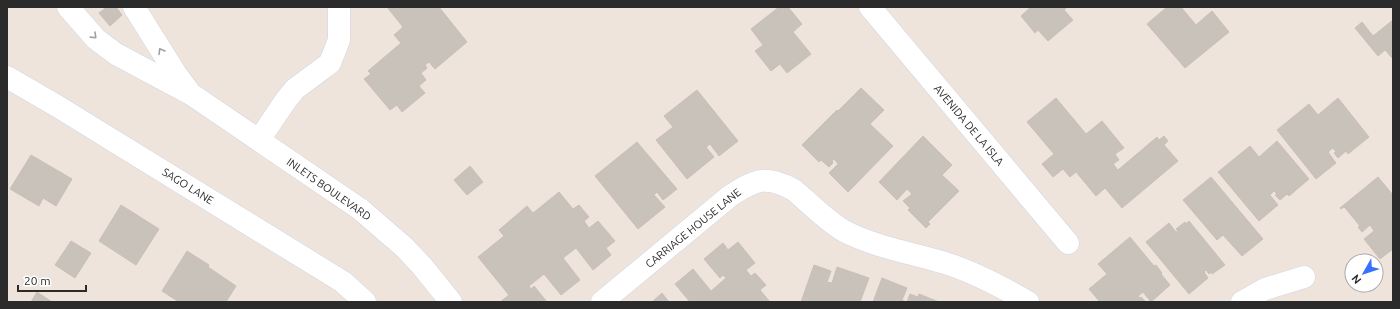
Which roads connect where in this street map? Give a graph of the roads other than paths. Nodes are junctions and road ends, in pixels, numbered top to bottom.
1 (68, 7) edge
2 (134, 7) edge
3 (339, 7) edge
4 (870, 7) edge
5 (7, 77) edge
6 (191, 94) junction
7 (259, 140) junction
8 (1068, 243) dead end
9 (1304, 277) dead end
10 (1015, 296) edge
11 (365, 302) edge
12 (451, 302) edge
13 (602, 302) edge
14 (1028, 302) edge
15 (1242, 302) edge

1 -> 6 street, INLETS BOULEVARD
6 -> 2 street, INLETS BOULEVARD
3 - 7 street
4 - 8 street, AVENIDA DE LA ISLA
5 - 11 street, SAGO LANE
6 - 7 street, INLETS BOULEVARD
7 - 12 street, INLETS BOULEVARD
9 - 15 street
10 - 13 street, CARRIAGE HOUSE LANE
10 - 14 street, CARRIAGE HOUSE LANE

